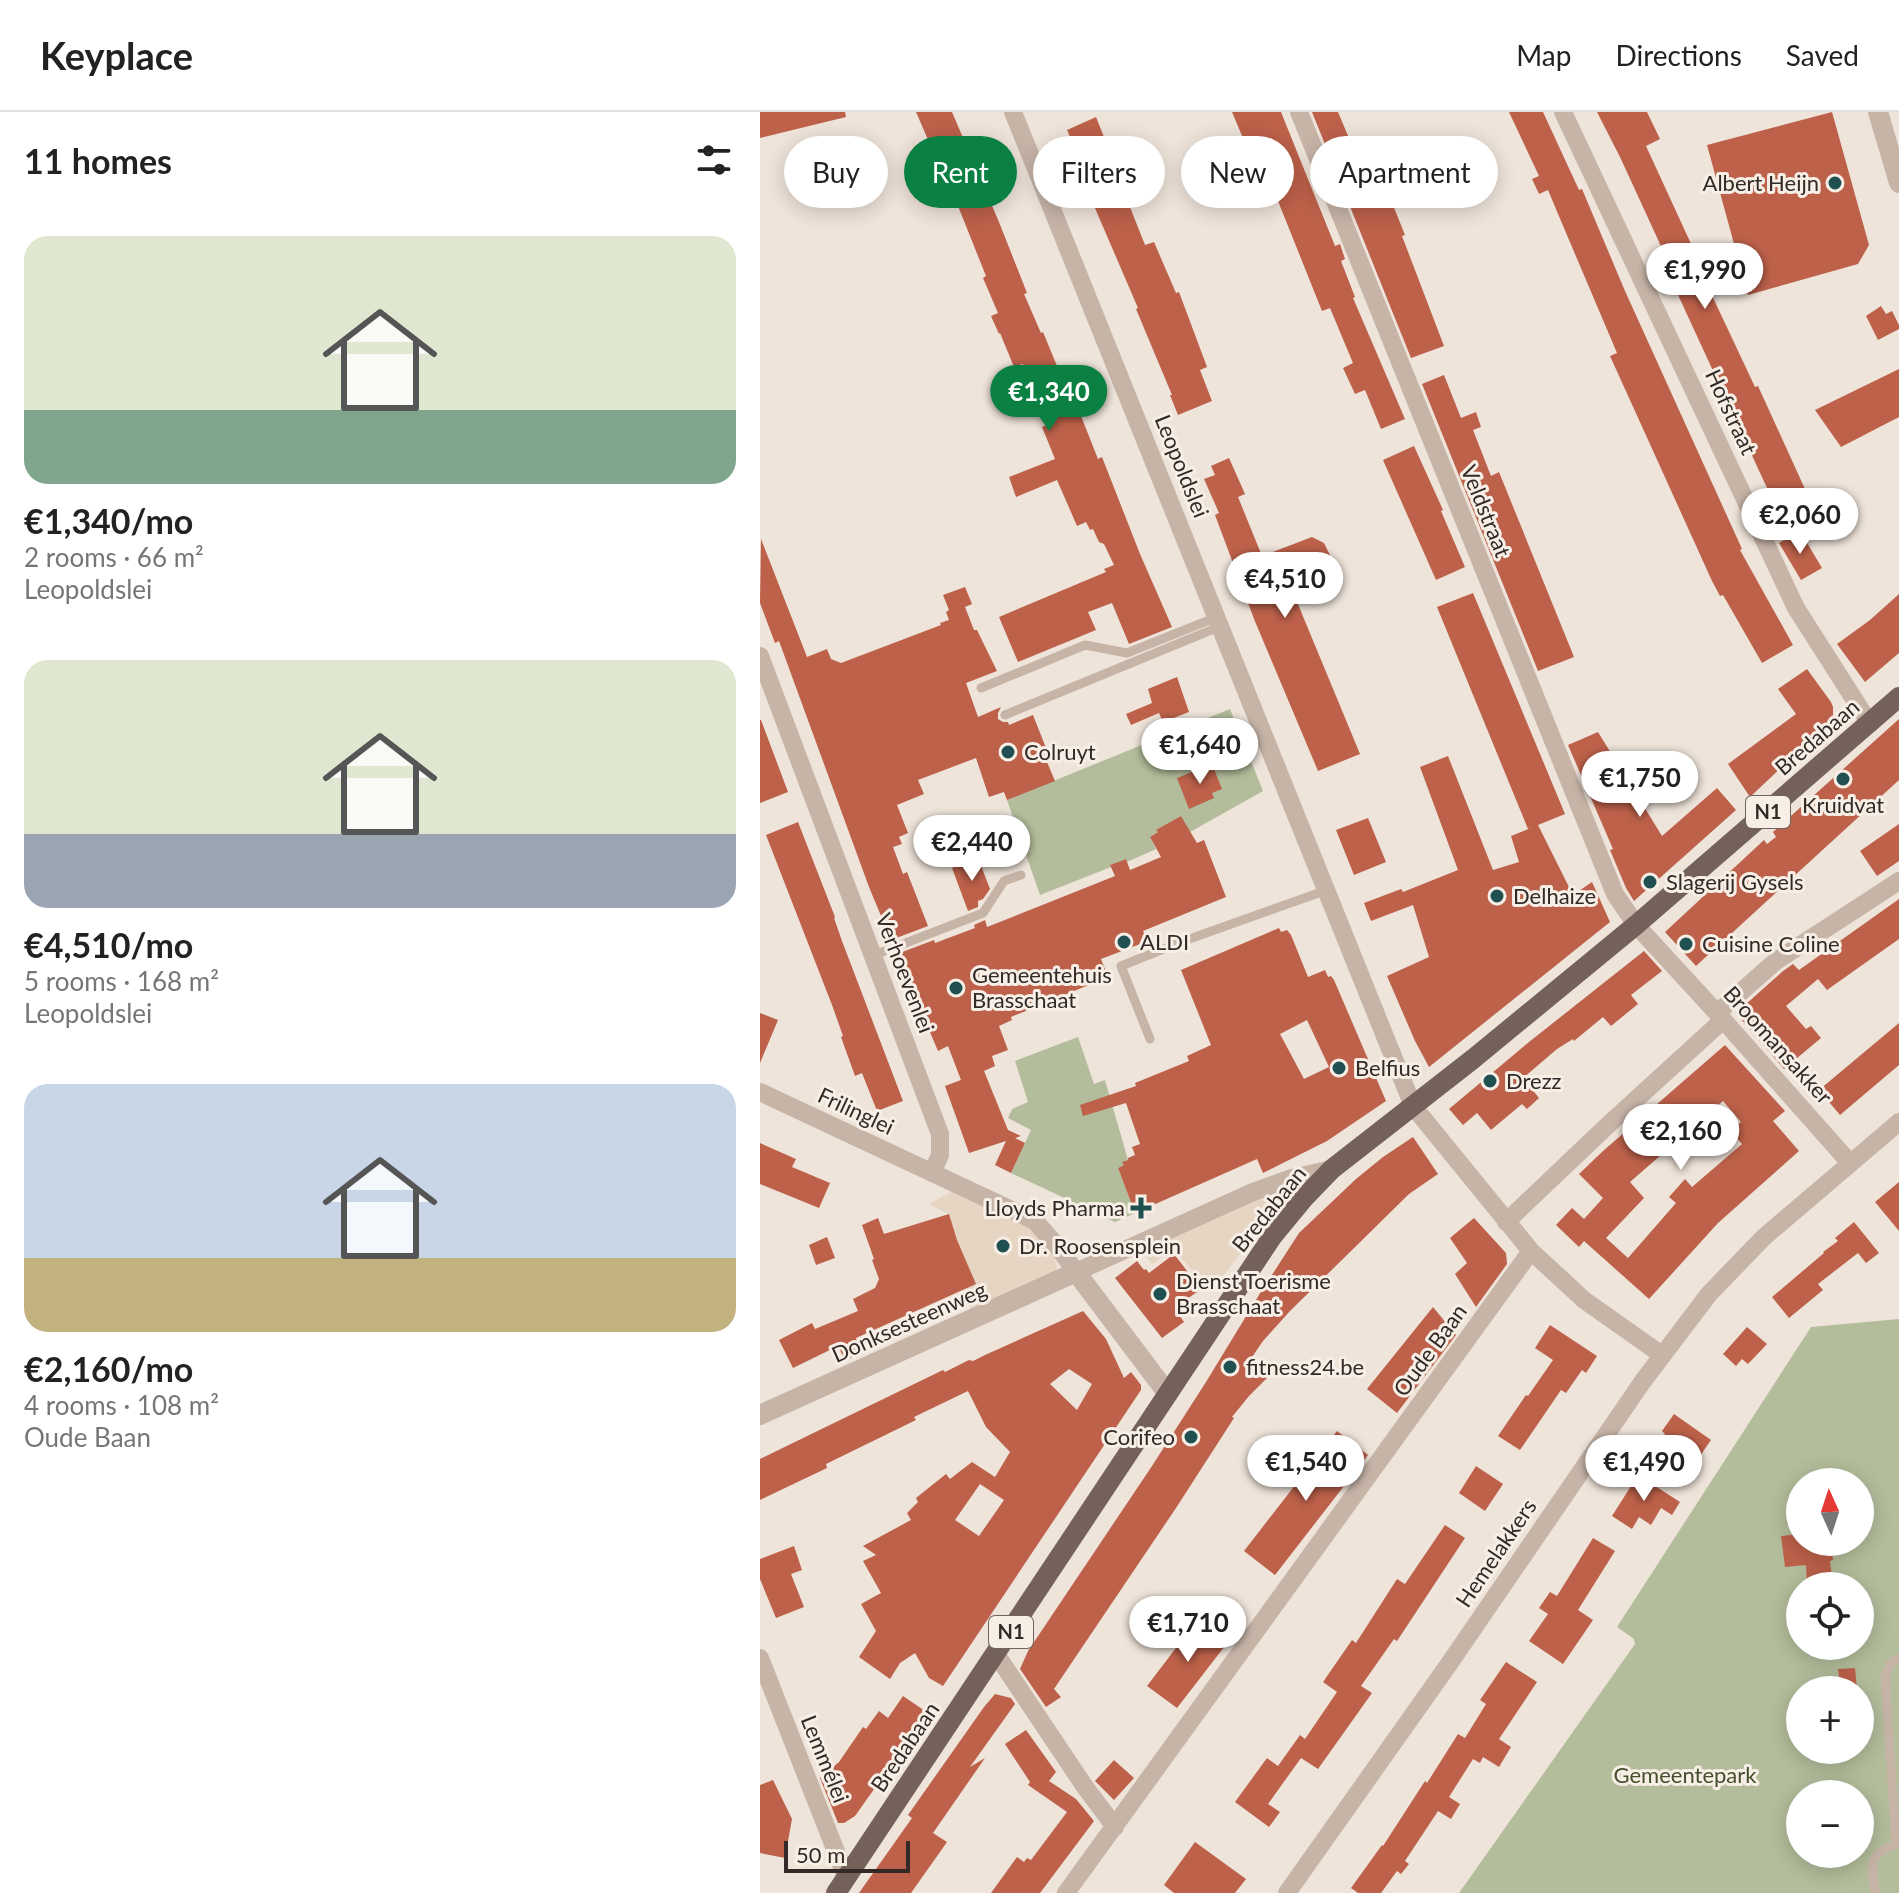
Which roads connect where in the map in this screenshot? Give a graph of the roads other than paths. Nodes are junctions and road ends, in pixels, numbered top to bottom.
1 (1013, 112) edge
2 (1299, 112) edge
3 (1563, 112) edge
4 (1878, 112) edge
5 (1899, 183) edge
6 (1219, 622) junction
7 (760, 656) edge
8 (981, 688) dead end
9 (1899, 697) edge
10 (1005, 715) dead end
11 (1870, 724) junction
12 (1021, 875) dead end
13 (1899, 881) edge
14 (1327, 890) junction
15 (1636, 925) junction
16 (872, 956) junction
17 (1720, 1016) junction
18 (1150, 1039) dead end
19 (760, 1092) edge
20 (1413, 1106) junction
21 (1899, 1122) edge
22 (1850, 1163) junction
23 (1332, 1169) junction
24 (932, 1173) junction
25 (1506, 1222) junction
26 (1531, 1251) junction
27 (1076, 1272) junction
28 (1662, 1355) junction
29 (1168, 1394) junction
30 (760, 1415) edge
31 (996, 1654) junction
32 (760, 1658) edge
33 (1899, 1658) edge
34 (1115, 1827) junction
35 (841, 1885) edge
36 (1066, 1893) edge
37 (1287, 1893) edge
38 (1875, 1893) edge

1 - 6 street, Leopoldslei
2 - 15 street, Veldstraat
3 - 11 street, Hofstraat
4 - 5 street
6 - 8 lane
6 - 10 lane
6 - 14 street, Leopoldslei
7 - 16 street, Verhoevenlei
9 - 11 main road, Bredabaan / N1
11 - 15 main road, Bredabaan / N1
12 - 16 lane
13 - 17 street
14 - 18 lane
14 - 20 street, Leopoldslei
15 - 17 street, Broomansakker
15 - 20 main road, Bredabaan / N1
16 - 24 street, Verhoevenlei
17 - 22 street, Broomansakker
17 - 25 street
19 - 24 street, Frilinglei
20 - 23 main road, Bredabaan / N1
20 - 25 street
21 - 22 street, Hemelakkers
22 - 28 street, Hemelakkers
23 - 27 street
23 - 29 main road, Bredabaan / N1
24 - 27 street, Frilinglei
25 - 26 street
26 - 28 street
26 - 34 street, Oude Baan
27 - 29 street
27 - 30 street, Donksesteenweg
28 - 37 street, Hemelakkers
29 - 31 main road, Bredabaan / N1
31 - 34 street
31 - 35 main road, Bredabaan / N1
32 - 35 street, Lemmélei
33 - 38 lane
34 - 36 street, Oude Baan

